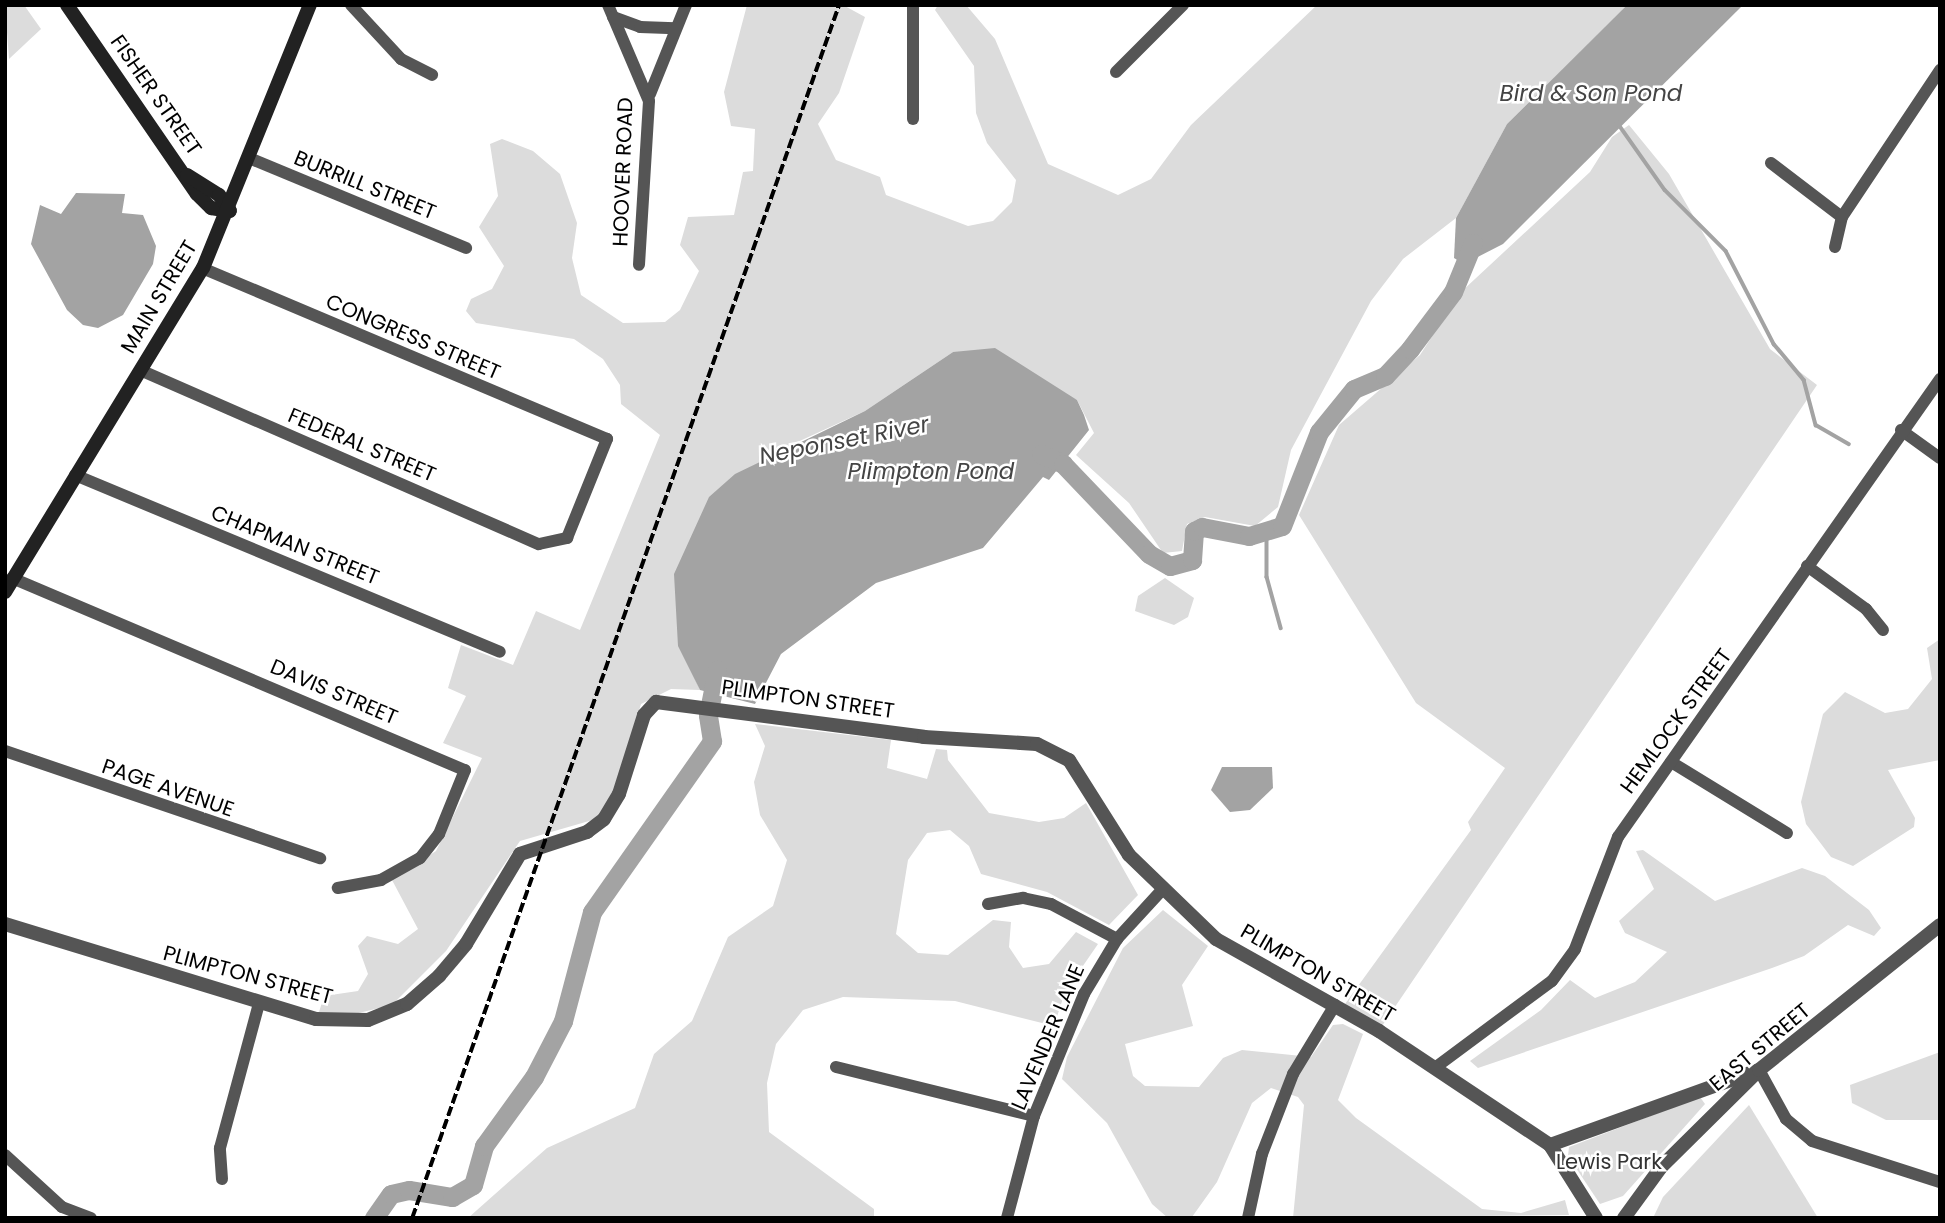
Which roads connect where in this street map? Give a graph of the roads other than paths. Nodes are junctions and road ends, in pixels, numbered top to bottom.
1 (67, 5) edge
2 (310, 5) edge
3 (351, 5) edge
4 (686, 5) edge
5 (913, 5) edge
6 (1183, 5) edge
7 (610, 11) edge
8 (675, 28) junction
9 (1940, 70) edge
10 (1115, 72) dead end
11 (432, 75) dead end
12 (649, 101) junction
13 (913, 119) dead end
14 (249, 158) junction
15 (1771, 163) dead end
16 (230, 211) junction
17 (1842, 216) junction
18 (1835, 247) dead end
19 (466, 248) dead end
20 (639, 265) dead end
21 (203, 268) junction
22 (140, 370) junction
23 (1940, 379) edge
24 (1901, 430) junction
25 (1940, 458) edge
26 (75, 475) junction
27 (567, 538) joint
28 (1807, 566) junction
29 (12, 578) junction
30 (5, 592) edge
31 (1883, 630) dead end
32 (500, 652) dead end
33 (5, 751) edge
34 (1671, 762) junction
35 (1787, 833) dead end
36 (320, 858) dead end
37 (338, 888) dead end
38 (1161, 891) junction
39 (988, 904) dead end
40 (5, 924) edge
41 (1940, 925) edge
42 (1117, 939) junction
43 (259, 1003) junction
44 (1335, 1006) junction
45 (836, 1067) dead end
46 (1436, 1067) junction
47 (1759, 1070) junction
48 (1034, 1116) junction
49 (1550, 1145) junction
50 (5, 1155) edge
51 (222, 1179) dead end
52 (1940, 1182) edge
53 (92, 1218) edge
54 (1007, 1218) edge
55 (1248, 1218) edge
56 (1597, 1218) edge
57 (1624, 1218) edge

1 - 16 main road, FISHER STREET
2 - 14 main road, MAIN STREET
3 - 11 street
4 - 8 street
5 - 13 street
6 - 10 street
7 - 8 street
7 - 12 street, HOOVER ROAD
8 - 12 street
9 - 17 street
12 - 20 street, HOOVER ROAD
14 - 16 main road, MAIN STREET
14 - 19 street, BURRILL STREET
15 - 17 street
16 - 21 main road, MAIN STREET
17 - 18 street
21 - 22 main road, MAIN STREET
21 - 27 street, CONGRESS STREET
22 - 26 main road, MAIN STREET
22 - 27 street, FEDERAL STREET
23 - 24 street, HEMLOCK STREET
24 - 25 street
24 - 28 street, HEMLOCK STREET
26 - 29 main road, MAIN STREET
26 - 32 street, CHAPMAN STREET
28 - 31 street
28 - 34 street, HEMLOCK STREET
29 - 30 main road, MAIN STREET
29 - 37 street, DAVIS STREET
33 - 36 street, PAGE AVENUE
34 - 35 street
34 - 46 street, HEMLOCK STREET
38 - 42 street, LAVENDER LANE
38 - 43 street, PLIMPTON STREET
38 - 44 street, PLIMPTON STREET
39 - 42 street
40 - 43 street, PLIMPTON STREET
41 - 47 street, EAST STREET
42 - 48 street, LAVENDER LANE
43 - 51 street
44 - 46 street, PLIMPTON STREET
44 - 55 street
45 - 48 street
46 - 49 street, PLIMPTON STREET
47 - 49 street
47 - 52 street
47 - 57 street, EAST STREET
48 - 54 street, LAVENDER LANE
49 - 56 street, PLIMPTON STREET
50 - 53 street

